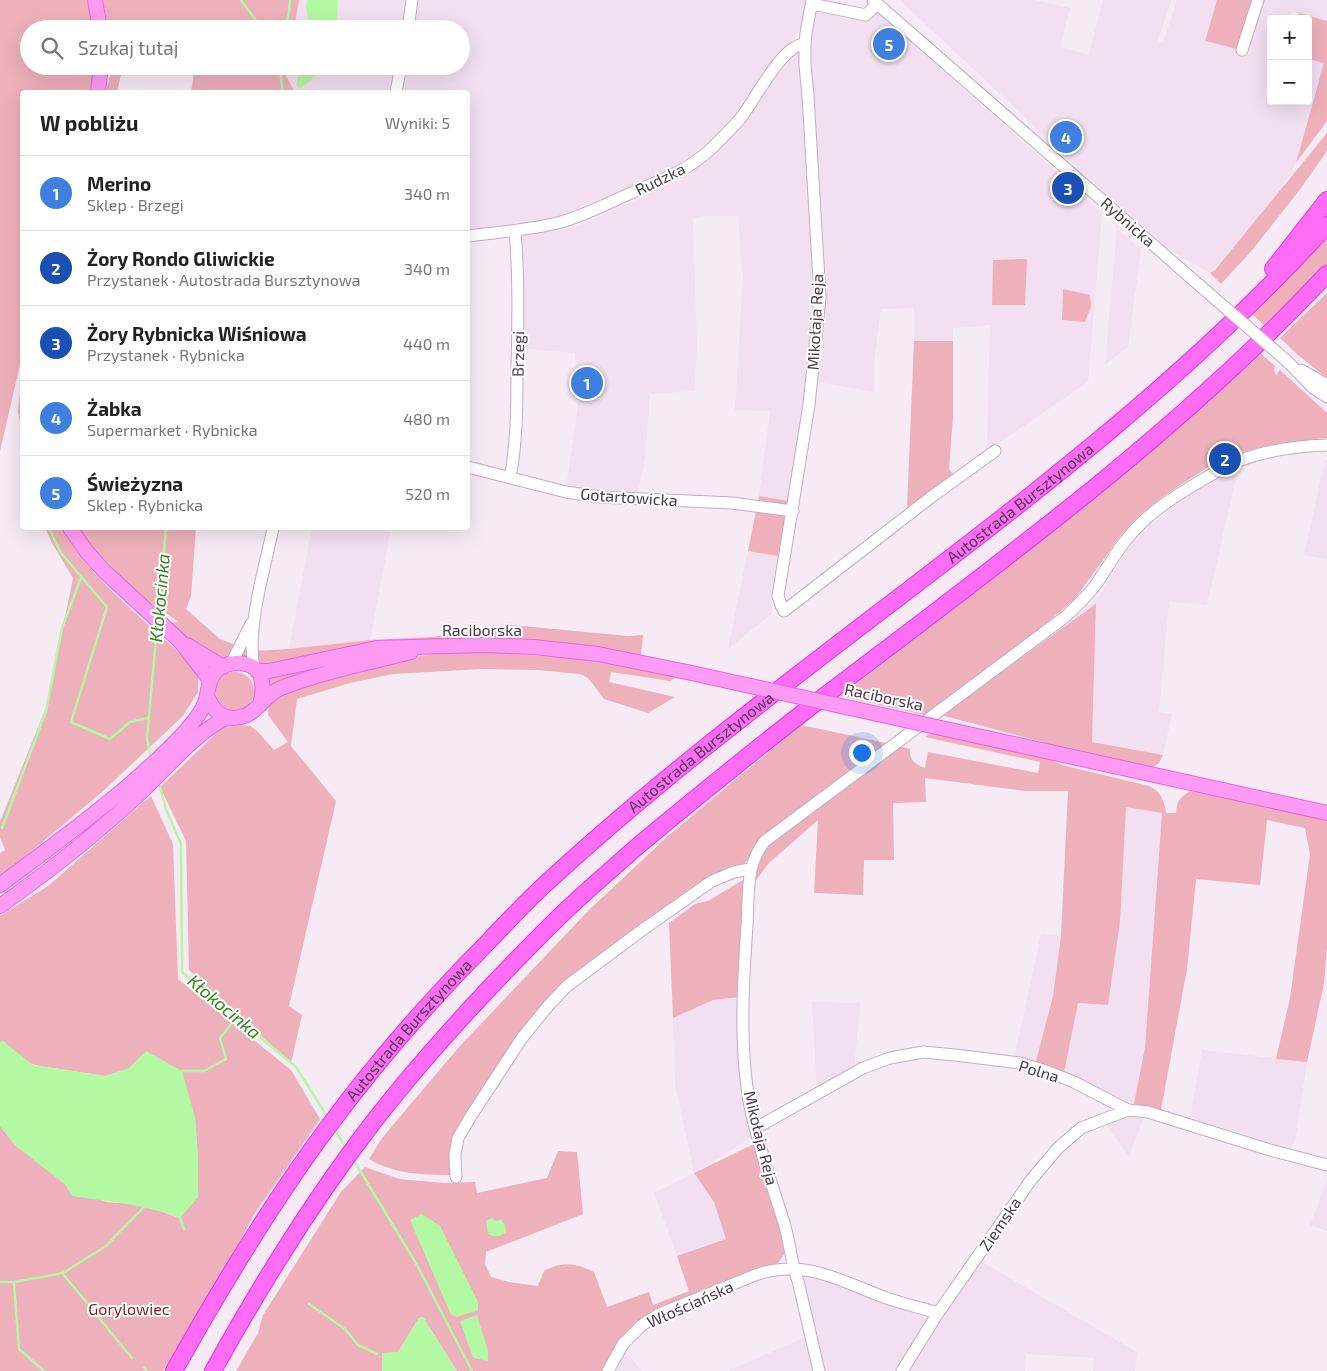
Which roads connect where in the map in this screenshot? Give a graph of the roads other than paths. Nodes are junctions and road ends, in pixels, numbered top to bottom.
1 (95, 0) edge
2 (412, 0) edge
3 (1258, 0) edge
4 (812, 2) edge
5 (875, 2) edge
6 (98, 20) edge
7 (409, 20) edge
8 (805, 44) junction
9 (1242, 50) dead end
10 (100, 75) edge
11 (399, 75) edge
12 (98, 90) edge
13 (396, 90) edge
14 (1327, 200) edge
15 (1327, 225) edge
16 (514, 231) junction
17 (470, 236) edge
18 (1327, 274) edge
19 (1228, 328) junction
20 (1290, 364) junction
21 (1327, 385) edge
22 (1327, 397) edge
23 (1327, 445) edge
24 (995, 450) dead end
25 (470, 468) edge
26 (510, 478) junction
27 (793, 511) junction
28 (71, 530) edge
29 (273, 530) edge
30 (255, 615) junction
31 (180, 642) junction
32 (429, 648) junction
33 (227, 665) junction
34 (256, 669) junction
35 (210, 680) junction
36 (207, 695) junction
37 (260, 704) junction
38 (226, 718) junction
39 (1327, 813) edge
40 (750, 869) junction
41 (0, 885) edge
42 (0, 906) edge
43 (1128, 1110) junction
44 (756, 1128) junction
45 (1327, 1165) edge
46 (456, 1177) dead end
47 (793, 1268) junction
48 (938, 1313) junction
49 (174, 1371) edge
50 (213, 1371) edge
51 (608, 1371) edge
52 (819, 1371) edge
53 (902, 1371) edge

1 - 6 main road
2 - 7 street
3 - 9 street
4 - 5 street
4 - 8 street, Mikołaja Reja
5 - 20 street, Rybnicka, bridge
8 - 16 street, Rudzka
8 - 27 street, Mikołaja Reja
10 - 12 main road
11 - 13 street
14 - 19 highway
15 - 19 highway, Autostrada Bursztynowa
16 - 17 street, Rudzka
16 - 26 street, Brzegi
18 - 50 highway, Autostrada Bursztynowa
19 - 49 highway, Autostrada Bursztynowa
20 - 21 street, Rybnicka
20 - 22 street, Rybnicka
23 - 40 street
24 - 27 street, Mikołaja Reja
25 - 26 street, Gotartowicka
26 - 27 street, Gotartowicka
28 - 31 main road
29 - 30 street
30 - 33 street
30 - 34 street
31 - 33 main road
31 - 35 main road
32 - 34 main road, Raciborska
32 - 37 main road, Raciborska
32 - 39 main road, Raciborska, bridge
33 - 34 main road
33 - 35 main road
34 - 37 main road
35 - 36 main road
36 - 38 main road
36 - 41 main road
37 - 38 main road
38 - 42 main road
40 - 44 street, Mikołaja Reja
40 - 46 street
43 - 44 street, Polna
43 - 45 street, Polna
43 - 48 street, Ziemska
44 - 47 street, Mikołaja Reja
47 - 48 street, Włościańska
47 - 51 street, Włościańska
47 - 52 street, Mikołaja Reja
48 - 53 street, Ziemska

